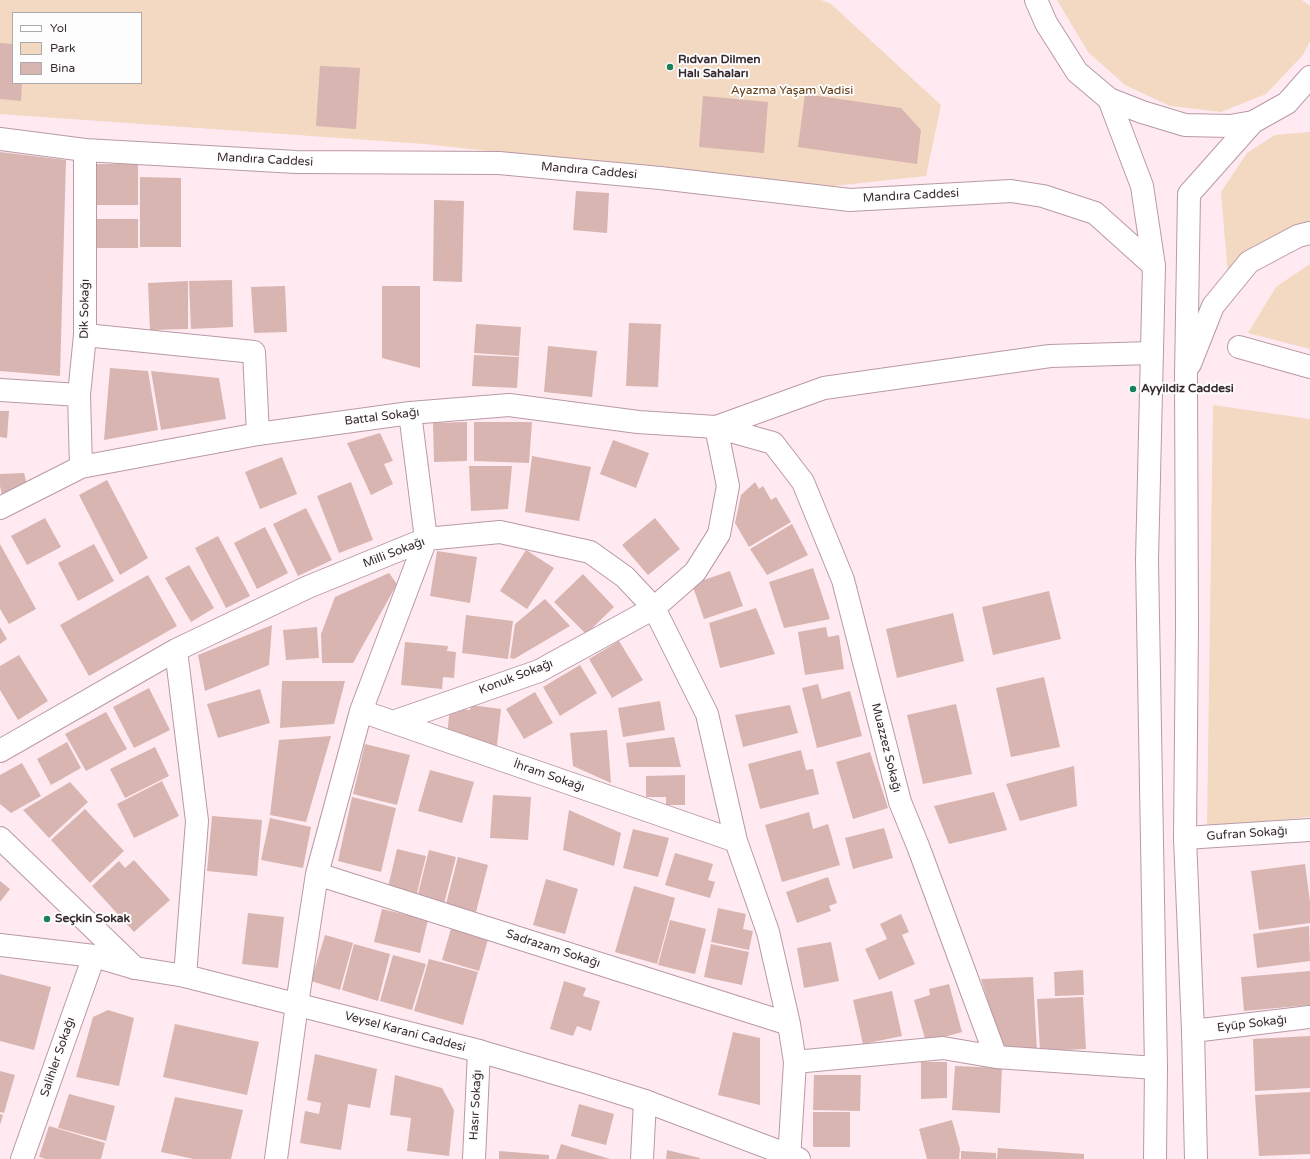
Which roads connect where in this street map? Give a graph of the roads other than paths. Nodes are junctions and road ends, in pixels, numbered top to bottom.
1 (1036, 0) edge
2 (1310, 77) edge
3 (1109, 99) junction
4 (1287, 103) junction
5 (1310, 103) edge
6 (1253, 122) junction
7 (0, 140) edge
8 (85, 150) junction
9 (1310, 233) edge
10 (1154, 266) junction
11 (86, 335) junction
12 (1239, 347) dead end
13 (1152, 353) junction
14 (1310, 367) edge
15 (1186, 376) junction
16 (0, 390) edge
17 (79, 395) junction
18 (410, 413) junction
19 (716, 427) junction
20 (258, 434) junction
21 (773, 443) joint
22 (81, 467) junction
23 (0, 508) edge
24 (426, 539) junction
25 (654, 608) junction
26 (176, 650) junction
27 (361, 710) junction
28 (393, 722) junction
29 (0, 751) edge
30 (1310, 830) edge
31 (0, 838) edge
32 (1185, 838) junction
33 (736, 841) junction
34 (317, 874) junction
35 (0, 945) edge
36 (94, 956) junction
37 (135, 968) junction
38 (186, 976) junction
39 (297, 1004) junction
40 (1310, 1017) edge
41 (789, 1024) junction
42 (1193, 1031) junction
43 (478, 1051) junction
44 (996, 1057) junction
45 (795, 1062) junction
46 (1156, 1068) junction
47 (645, 1101) junction
48 (792, 1158) edge
49 (22, 1159) edge
50 (276, 1159) edge
51 (474, 1159) edge
52 (642, 1159) edge
53 (1155, 1159) edge
54 (1196, 1159) edge

1 - 3 street
2 - 4 street
3 - 6 street
3 - 10 street
4 - 5 street
4 - 6 street
6 - 15 street
7 - 8 street, Mandıra Caddesi
8 - 10 street, Mandıra Caddesi
8 - 11 street, Dik Sokağı
9 - 15 street
10 - 13 street
11 - 17 street, Dik Sokağı
11 - 20 street
12 - 14 street
13 - 19 street
13 - 46 street
15 - 32 street
16 - 17 street
17 - 22 street, Dik Sokağı
18 - 19 street, Battal Sokağı
18 - 20 street, Battal Sokağı
18 - 24 street
19 - 21 street, Battal Sokağı
19 - 25 street, Konuk Sokağı
20 - 22 street, Battal Sokağı
21 - 44 street, Muazzez Sokağı
22 - 23 street, Battal Sokağı
24 - 25 street, Milli Sokağı
24 - 26 street, Milli Sokağı
24 - 27 street
25 - 28 street, Konuk Sokağı
25 - 33 street, Milli Sokağı
26 - 29 street, Milli Sokağı
26 - 38 street
27 - 28 street, İhram Sokağı
27 - 34 street
28 - 33 street, İhram Sokağı
30 - 32 street, Gufran Sokağı
31 - 37 street
32 - 42 street
33 - 41 street, Milli Sokağı
34 - 39 street
34 - 41 street, Sadrazam Sokağı
35 - 36 street, Veysel Karani Caddesi
36 - 37 street, Veysel Karani Caddesi
36 - 49 street, Salihler Sokağı
37 - 38 street, Veysel Karani Caddesi
38 - 39 street, Veysel Karani Caddesi
39 - 43 street, Veysel Karani Caddesi
39 - 50 street
40 - 42 street, Eyüp Sokağı
41 - 45 street, Milli Sokağı
42 - 54 street
43 - 47 street, Veysel Karani Caddesi
43 - 51 street, Hasır Sokağı
44 - 45 street
44 - 46 street
45 - 48 street, Milli Sokağı
46 - 53 street
47 - 48 street, Veysel Karani Caddesi
47 - 52 street

